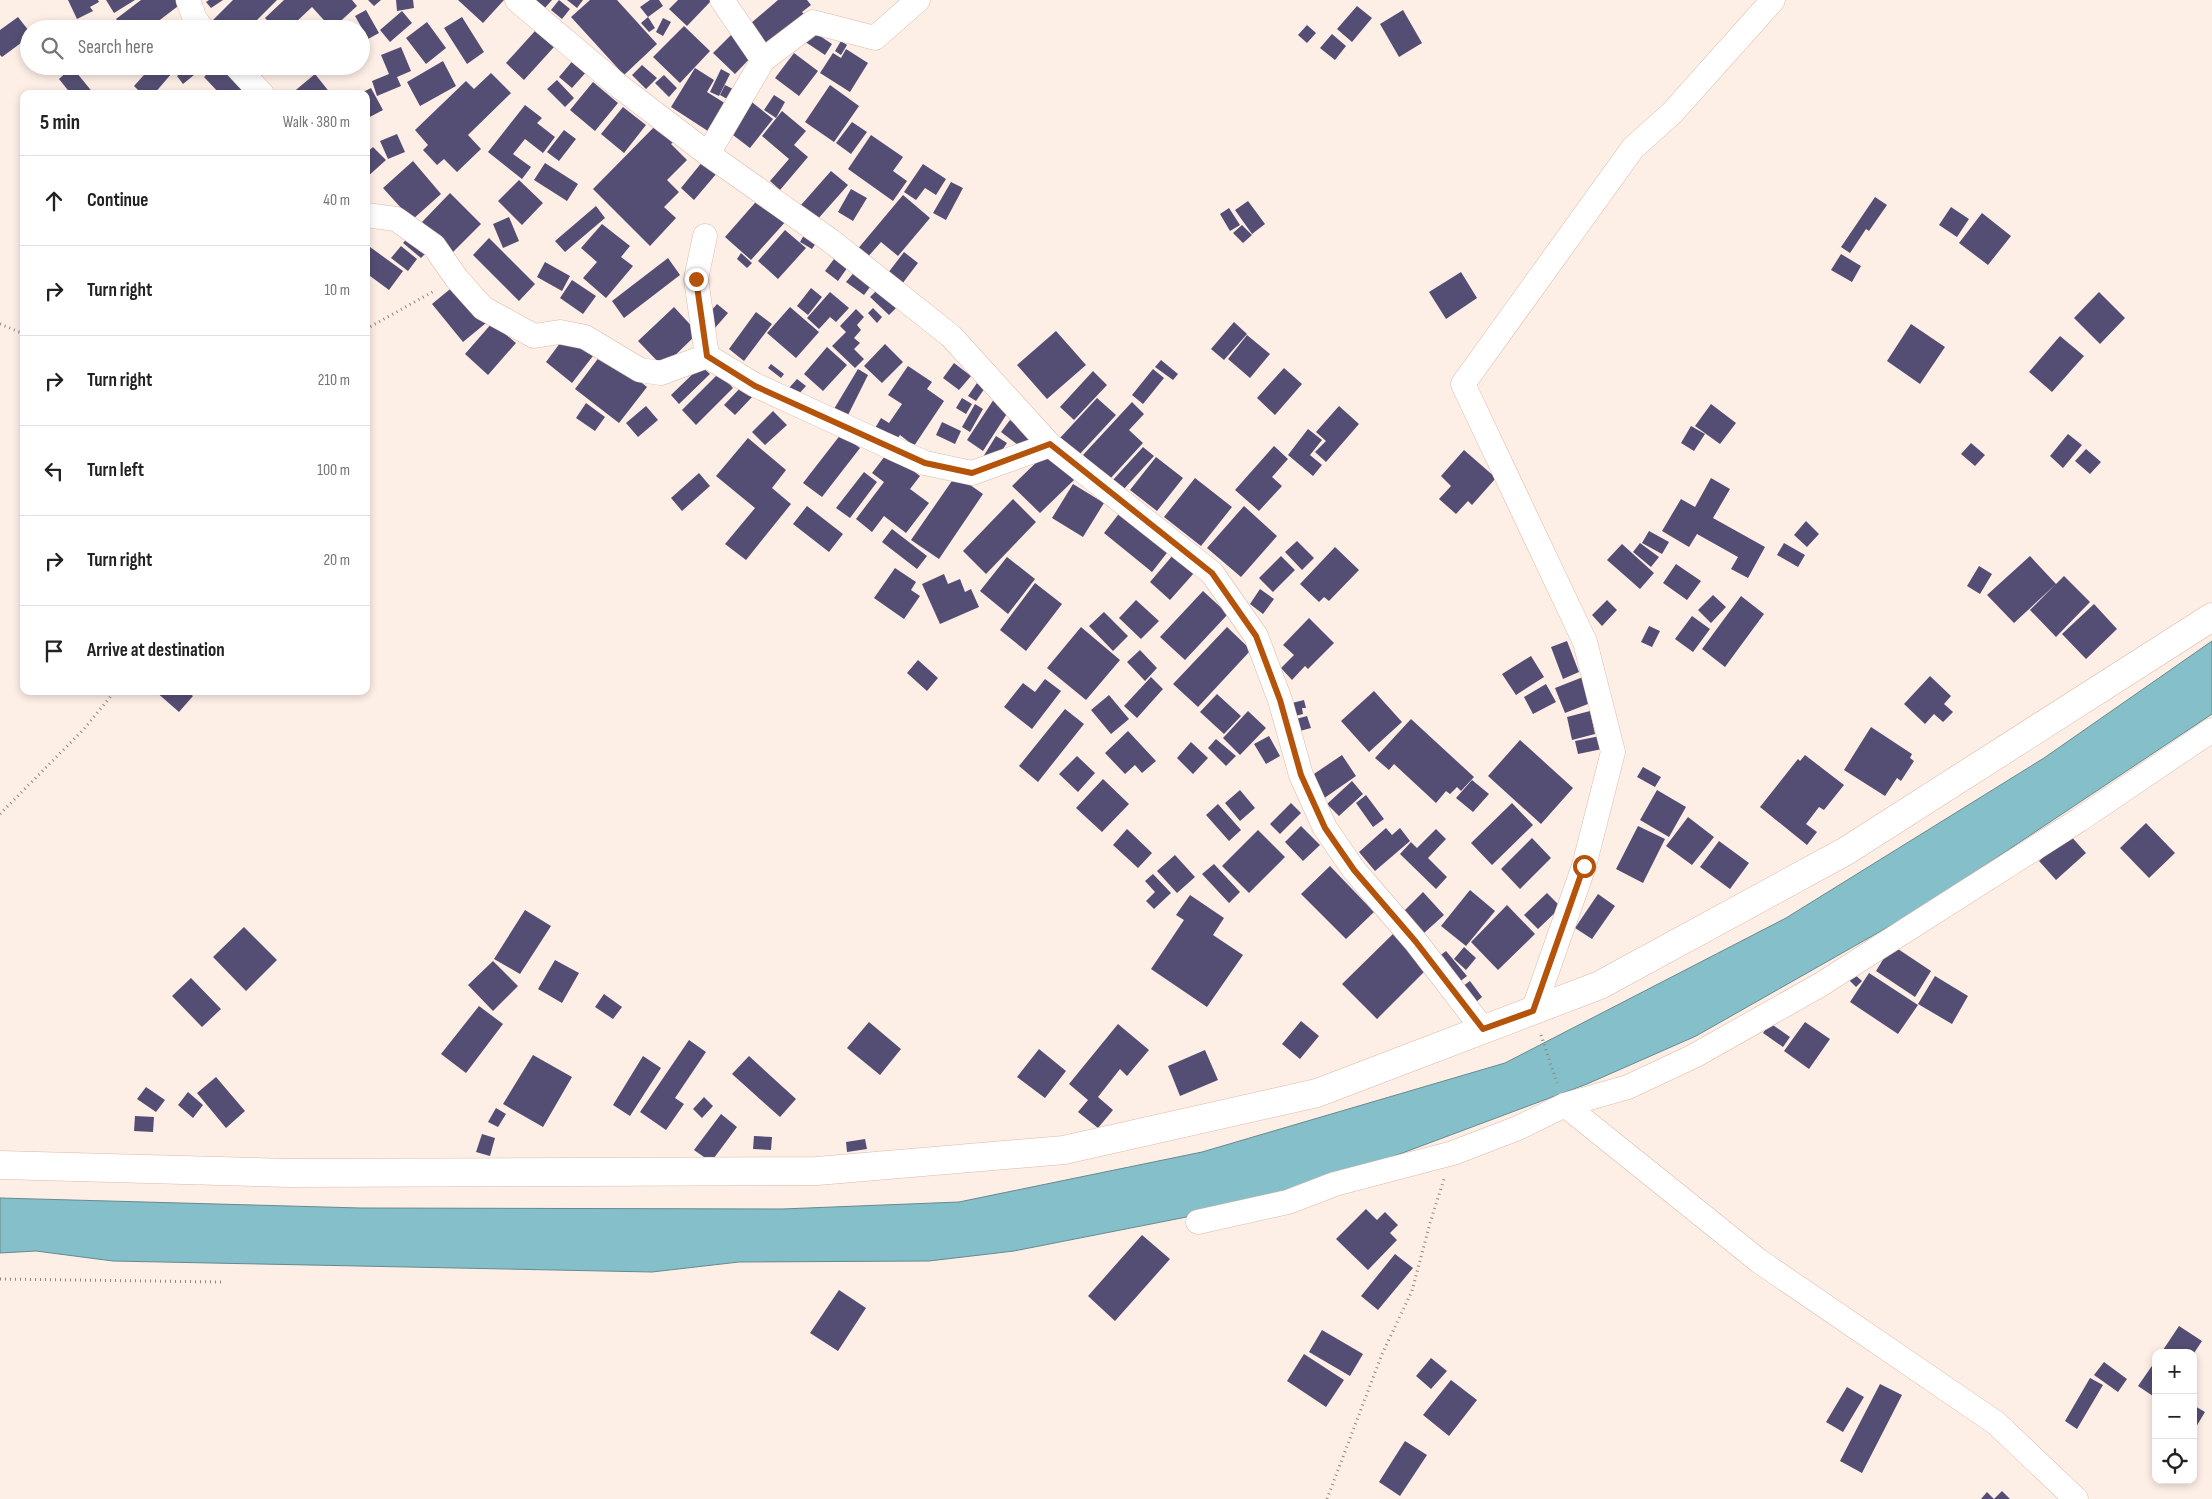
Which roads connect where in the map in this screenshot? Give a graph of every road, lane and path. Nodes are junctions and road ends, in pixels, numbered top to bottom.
1 (188, 0) edge
2 (517, 0) edge
3 (722, 0) edge
4 (918, 0) edge
5 (1774, 0) edge
6 (195, 20) edge
7 (763, 60) junction
8 (244, 75) edge
9 (258, 90) edge
10 (708, 154) junction
11 (370, 216) edge
12 (705, 236) dead end
13 (457, 279) junction
14 (0, 324) edge
15 (370, 326) edge
16 (20, 332) edge
17 (707, 356) junction
18 (1050, 444) junction
19 (2212, 618) edge
20 (112, 695) edge
21 (2212, 730) edge
22 (0, 814) edge
23 (1533, 1011) junction
24 (1483, 1029) junction
25 (1565, 1105) junction
26 (1453, 1153) junction
27 (0, 1165) edge
28 (1198, 1222) dead end
29 (0, 1279) edge
30 (221, 1282) dead end
31 (1327, 1499) edge
32 (2076, 1499) edge

1 - 6 street
2 - 10 street
3 - 7 street
4 - 7 street
5 - 23 street
7 - 10 street
8 - 9 street
10 - 18 street
11 - 13 street
12 - 17 street
13 - 15 path
13 - 17 street
14 - 16 path
17 - 18 street
18 - 24 street
19 - 23 main road
20 - 22 path
21 - 25 street
23 - 24 main road
23 - 25 path
24 - 27 main road
25 - 26 street
25 - 32 street
26 - 28 street
26 - 31 path
29 - 30 path

